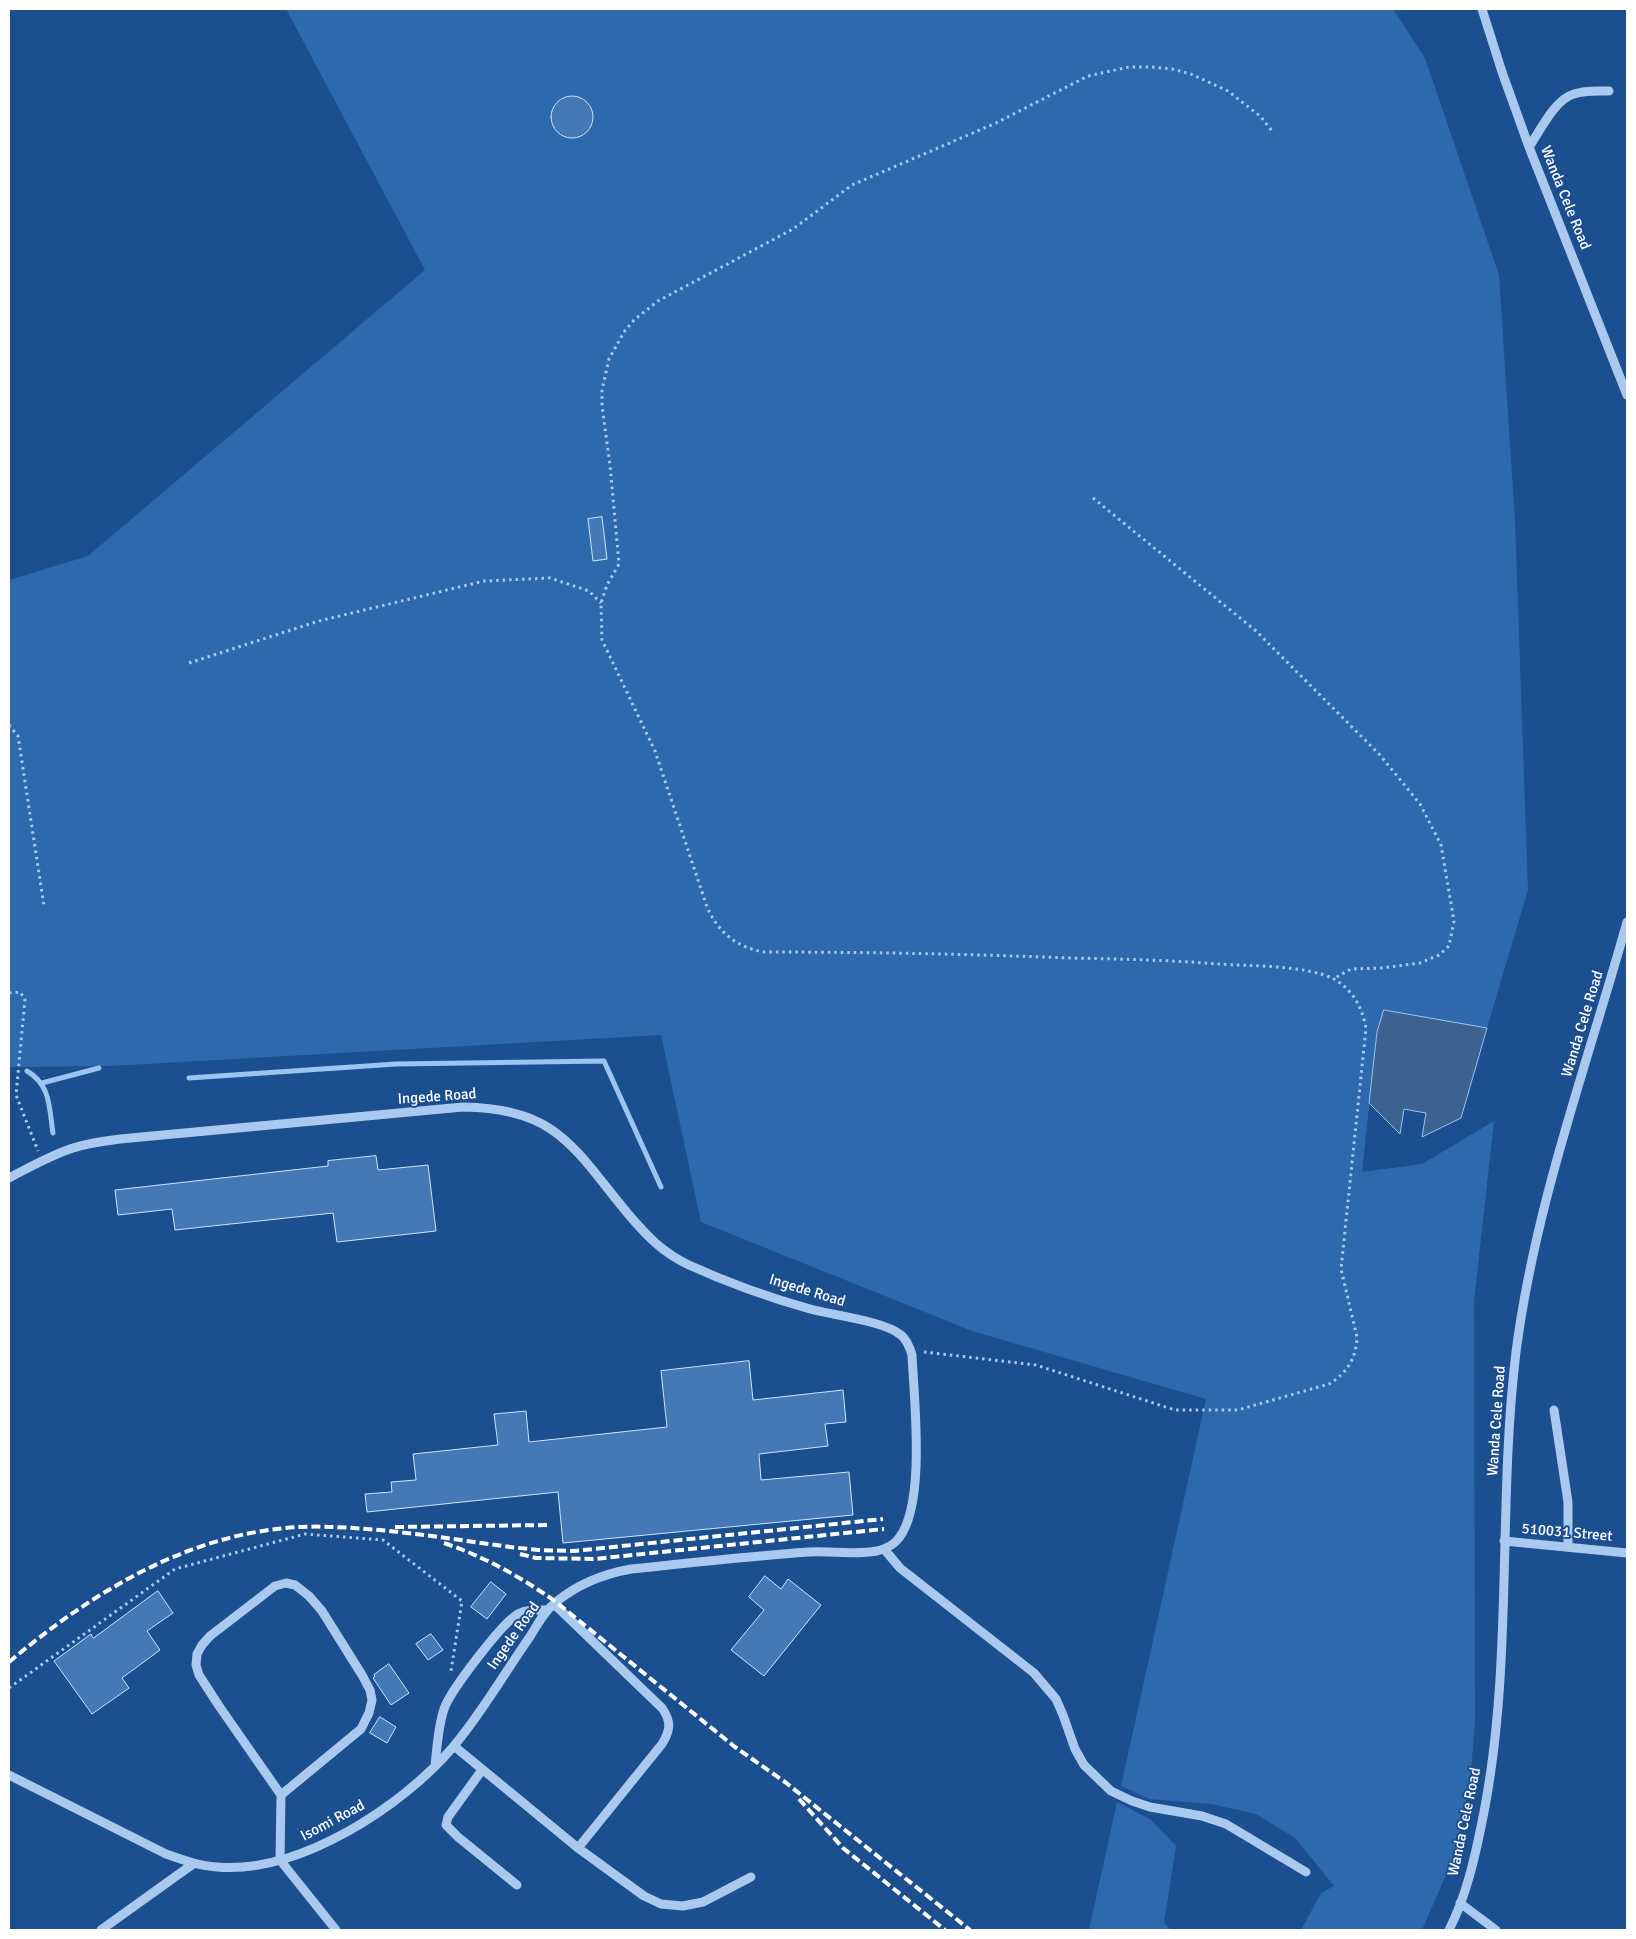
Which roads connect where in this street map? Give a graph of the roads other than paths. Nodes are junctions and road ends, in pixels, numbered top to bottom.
1 (1482, 9) edge
2 (1608, 91) dead end
3 (1529, 147) junction
4 (1627, 395) edge
5 (1627, 922) edge
6 (9, 1178) edge
7 (1554, 1410) dead end
8 (1504, 1541) junction
9 (1568, 1547) junction
10 (884, 1550) junction
11 (1627, 1553) edge
12 (551, 1607) junction
13 (454, 1746) junction
14 (435, 1767) junction
15 (482, 1770) junction
16 (9, 1775) edge
17 (281, 1795) junction
18 (578, 1848) junction
19 (280, 1860) junction
20 (193, 1864) junction
21 (1306, 1872) dead end
22 (751, 1877) dead end
23 (517, 1884) dead end
24 (1460, 1904) junction
25 (102, 1930) edge
26 (336, 1930) edge
27 (1449, 1930) edge
28 (1496, 1930) edge

1 - 3 street, Wanda Cele Road
2 - 3 street
3 - 4 street, Wanda Cele Road
5 - 8 street, Wanda Cele Road
6 - 10 street, Ingede Road
7 - 9 street
8 - 9 street, 510031 Street
8 - 24 street, Wanda Cele Road
9 - 11 street, 510031 Street
10 - 12 street, Ingede Road
10 - 21 street
12 - 13 street, Ingede Road
12 - 14 street
12 - 18 street
13 - 14 street, Ingede Road
13 - 15 street
14 - 19 street, Isomi Road
15 - 18 street
15 - 23 street
16 - 20 street, Isomi Road
17 - 17 street
17 - 19 street
18 - 22 street
19 - 20 street, Isomi Road
19 - 26 street
20 - 25 street
24 - 27 street, Wanda Cele Road
24 - 28 street

